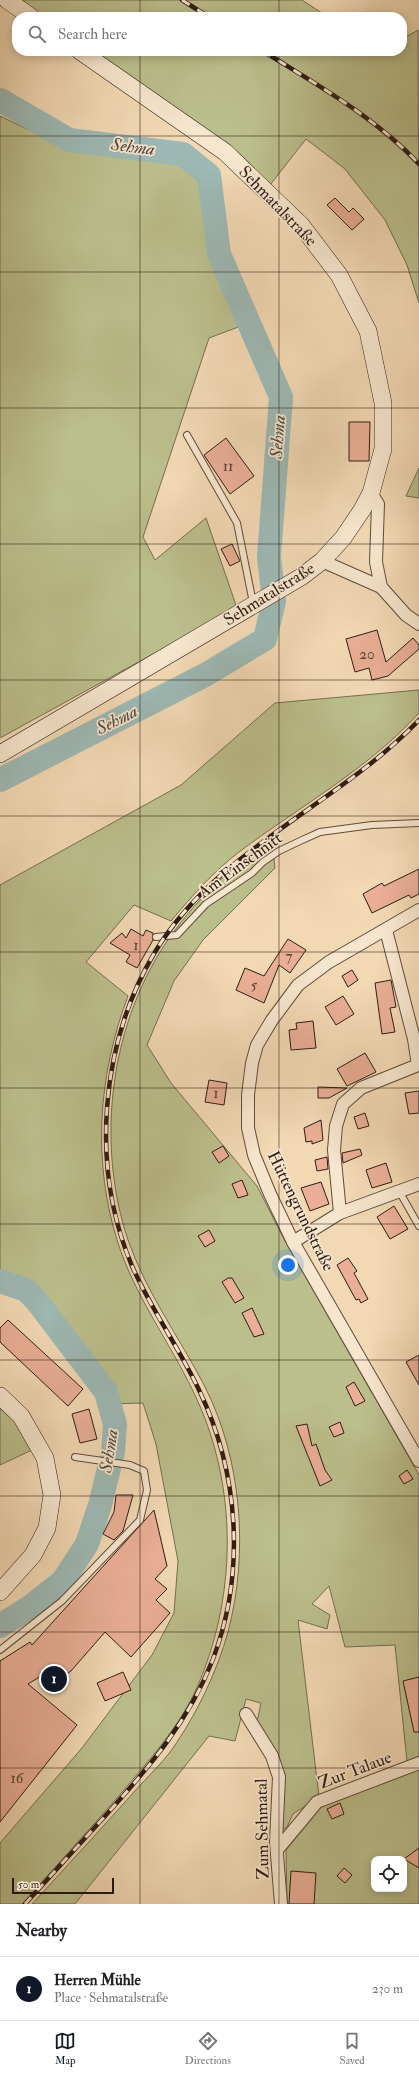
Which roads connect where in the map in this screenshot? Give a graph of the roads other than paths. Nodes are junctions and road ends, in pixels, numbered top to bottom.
1 (7, 0) edge
2 (24, 12) edge
3 (87, 56) edge
4 (187, 435) dead end
5 (371, 493) junction
6 (322, 561) junction
7 (381, 586) junction
8 (257, 603) junction
9 (419, 624) edge
10 (0, 754) edge
11 (419, 823) edge
12 (419, 910) edge
13 (386, 930) junction
14 (156, 938) dead end
15 (419, 1184) edge
16 (399, 1191) junction
17 (340, 1213) junction
18 (419, 1226) edge
19 (293, 1242) junction
20 (0, 1396) edge
21 (75, 1458) dead end
22 (419, 1461) edge
23 (0, 1592) edge
24 (0, 1650) edge
25 (246, 1714) dead end
26 (419, 1763) edge
27 (277, 1850) junction
28 (281, 1904) edge

1 - 2 main road
3 - 5 main road, Sehmatalstraße
4 - 8 lane
5 - 6 main road, Sehmatalstraße
5 - 7 street
6 - 7 street
6 - 8 main road, Sehmatalstraße
7 - 9 street
8 - 10 main road, Sehmatalstraße
11 - 14 lane, Am Einschnitt
12 - 13 street, Hüttengrundstraße
13 - 17 street
13 - 19 street, Hüttengrundstraße
15 - 16 street
16 - 17 street
16 - 18 lane
17 - 19 street
19 - 22 street, Hüttengrundstraße
20 - 23 main road
21 - 24 lane
25 - 27 street, Zum Sehmatal
26 - 27 street, Zur Talaue
27 - 28 street, Zum Sehmatal

